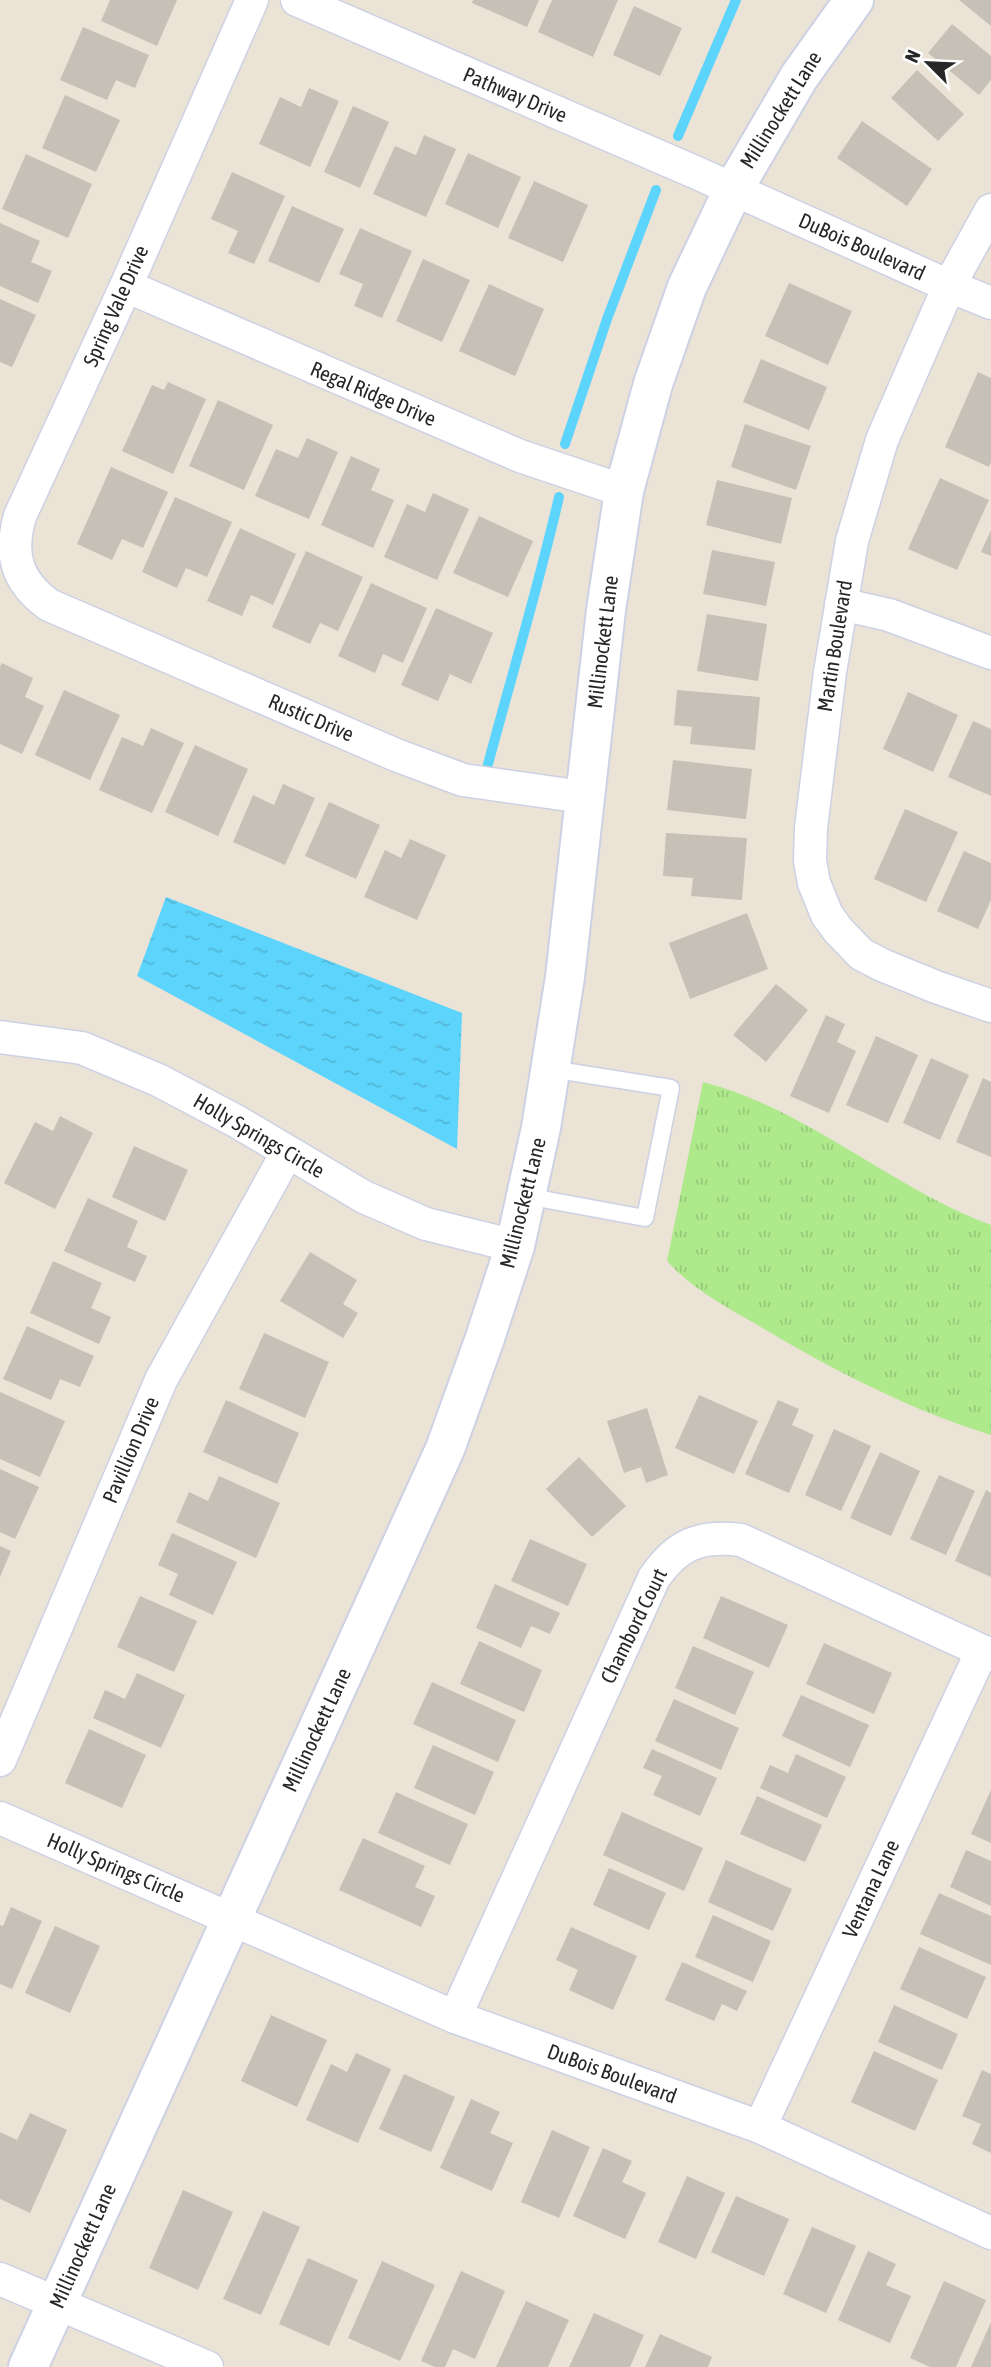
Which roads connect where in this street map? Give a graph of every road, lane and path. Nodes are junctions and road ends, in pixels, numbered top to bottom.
1 (252, 0) edge
2 (297, 0) edge
3 (854, 0) edge
4 (733, 190) junction
5 (991, 210) edge
6 (126, 286) junction
7 (948, 286) junction
8 (991, 303) edge
9 (624, 491) junction
10 (841, 604) junction
11 (49, 605) joint
12 (991, 653) edge
13 (583, 797) junction
14 (991, 1006) edge
15 (0, 1037) edge
16 (551, 1069) junction
17 (287, 1153) junction
18 (526, 1196) junction
19 (515, 1246) junction
20 (986, 1653) edge
21 (0, 1760) edge
22 (0, 1818) edge
23 (231, 1918) junction
24 (455, 2017) junction
25 (760, 2127) junction
26 (991, 2233) edge
27 (0, 2279) edge
28 (57, 2303) junction
29 (28, 2367) edge
30 (207, 2367) edge

1 - 6 street, Spring Vale Drive
2 - 4 street, Pathway Drive
3 - 4 street, Millinockett Lane
4 - 7 street, DuBois Boulevard
4 - 9 street, Millinockett Lane
5 - 7 street, Martin Boulevard
6 - 9 street, Regal Ridge Drive
6 - 11 street, Spring Vale Drive
7 - 8 street, DuBois Boulevard
7 - 10 street, Martin Boulevard
9 - 13 street, Millinockett Lane
10 - 12 street
10 - 14 street, Martin Boulevard
11 - 13 street, Rustic Drive
13 - 16 street, Millinockett Lane
15 - 17 street, Holly Springs Circle
16 - 18 street, Millinockett Lane
16 - 18 lane
17 - 19 street, Holly Springs Circle
17 - 21 street, Pavillion Drive
18 - 19 street, Millinockett Lane
19 - 23 street, Millinockett Lane
20 - 24 street, Chambord Court
20 - 25 street, Ventana Lane
22 - 23 street, Holly Springs Circle
23 - 24 street, DuBois Boulevard
23 - 28 street, Millinockett Lane
24 - 25 street, DuBois Boulevard
25 - 26 street, DuBois Boulevard
27 - 28 street
28 - 29 street, Millinockett Lane
28 - 30 street

